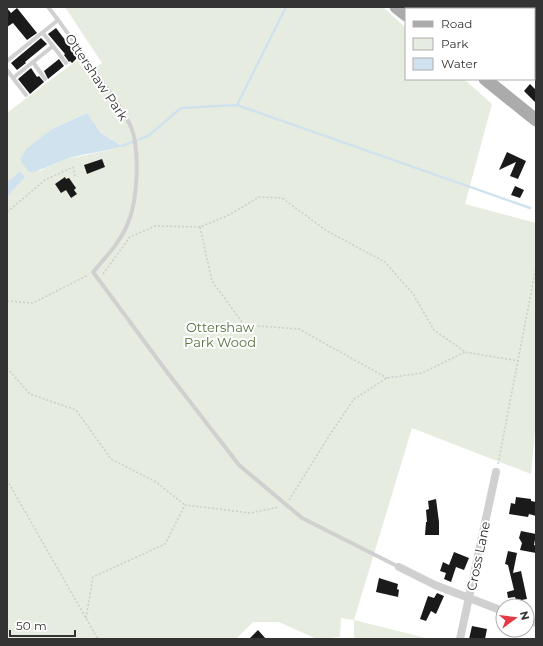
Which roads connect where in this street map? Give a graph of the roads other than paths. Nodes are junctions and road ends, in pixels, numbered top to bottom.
1 (48, 7) edge
2 (396, 7) edge
3 (405, 14) edge
4 (58, 20) junction
5 (43, 33) junction
6 (54, 46) junction
7 (7, 61) edge
8 (33, 62) junction
9 (66, 63) dead end
10 (7, 70) edge
11 (13, 78) junction
12 (45, 80) dead end
13 (486, 80) edge
14 (26, 95) dead end
15 (536, 120) edge
16 (496, 472) road end
17 (399, 567) joint
18 (469, 598) junction
19 (495, 608) edge
20 (460, 639) edge

1 - 4 lane, Ottershaw Park
2 - 3 main road
4 - 5 lane
4 - 17 lane, Ottershaw Park
5 - 6 lane
5 - 7 lane
6 - 8 lane
6 - 9 lane
8 - 11 lane
8 - 12 lane
10 - 11 lane
11 - 14 lane
13 - 15 main road
16 - 18 street, Cross Lane
17 - 18 street
18 - 19 street
18 - 20 street, Cross Lane

